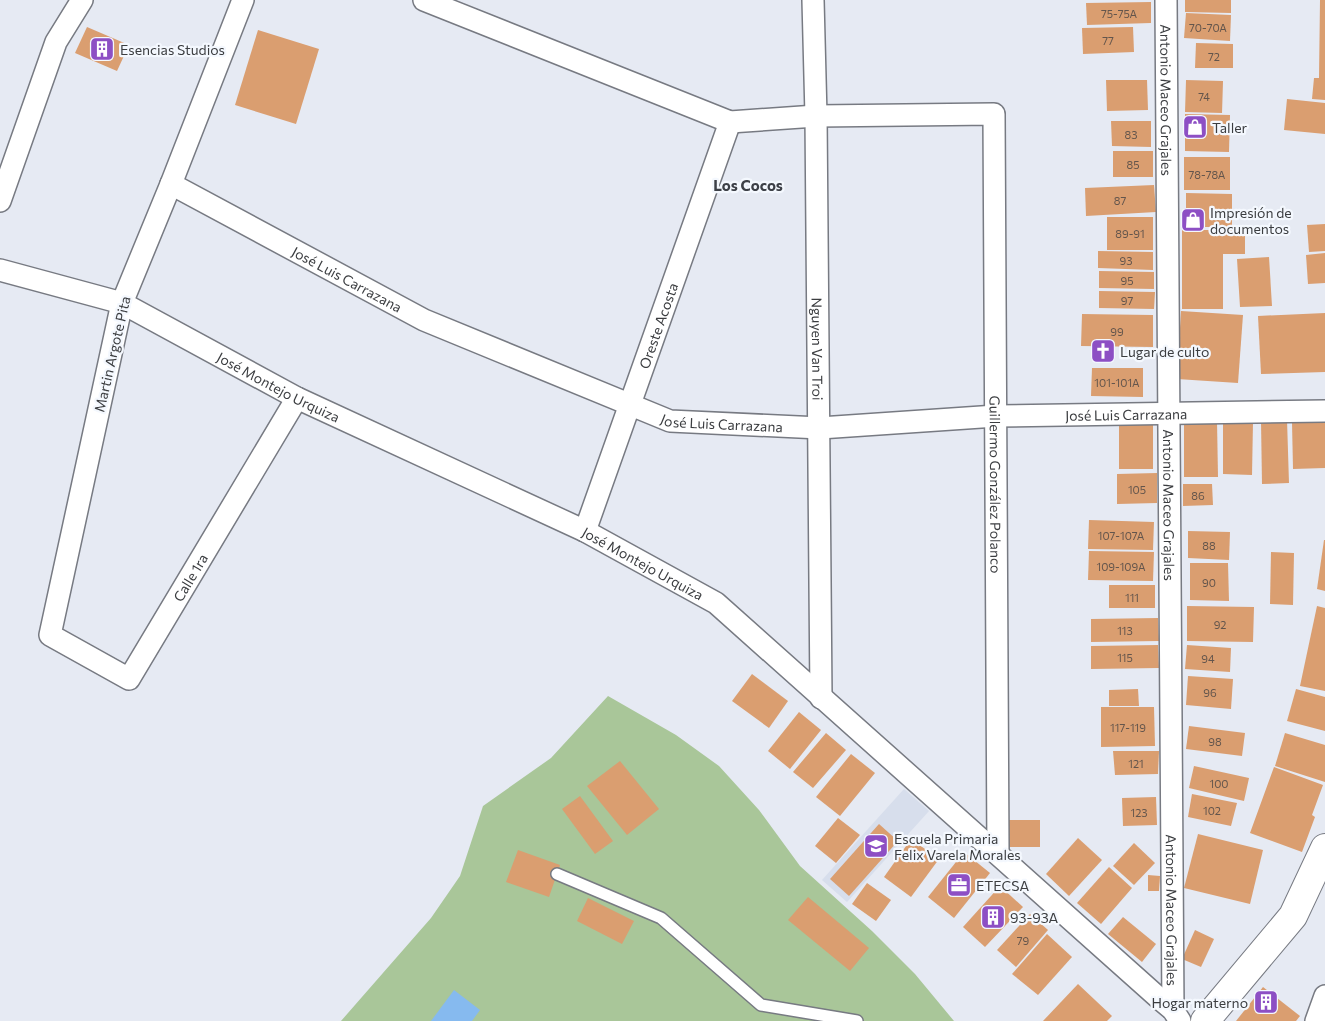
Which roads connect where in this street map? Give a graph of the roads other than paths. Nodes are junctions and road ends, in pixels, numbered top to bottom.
1 (82, 0) edge
2 (243, 0) edge
3 (424, 0) edge
4 (813, 0) edge
5 (1166, 0) edge
6 (816, 116) junction
7 (730, 122) junction
8 (171, 184) junction
9 (0, 201) edge
10 (0, 270) edge
11 (122, 302) junction
12 (297, 398) junction
13 (631, 405) junction
14 (1325, 411) edge
15 (1170, 412) junction
16 (996, 416) junction
17 (820, 428) junction
18 (585, 531) junction
19 (50, 635) joint
20 (821, 698) junction
21 (1325, 848) edge
22 (998, 853) junction
23 (558, 874) dead end
24 (1325, 996) edge
25 (1176, 1016) edge
26 (856, 1021) edge
27 (1205, 1021) edge
28 (1316, 1021) edge

1 - 9 street
2 - 8 street, Martin Argote Pita
3 - 7 street
4 - 6 street, Nguyen Van Troi
5 - 15 street, Antonio Maceo Grajales
6 - 7 street
6 - 16 street, Guillermo González Polanco
6 - 17 street, Nguyen Van Troi
7 - 13 street, Oreste Acosta
8 - 11 street, Martin Argote Pita
8 - 13 street, José Luis Carrazana
10 - 11 street, José Montejo Urquiza
11 - 12 street, José Montejo Urquiza
11 - 19 street, Martin Argote Pita
12 - 18 street, José Montejo Urquiza
12 - 19 street, Calle 1ra
13 - 17 street, José Luis Carrazana
13 - 18 street, Oreste Acosta
14 - 15 street, José Luis Carrazana
15 - 16 street, José Luis Carrazana
15 - 25 street, Antonio Maceo Grajales
16 - 17 street, José Luis Carrazana
16 - 22 street, Guillermo González Polanco
17 - 20 street, Nguyen Van Troi
18 - 20 street, José Montejo Urquiza
20 - 22 street, José Montejo Urquiza
21 - 27 main road
22 - 25 street, José Montejo Urquiza
23 - 26 lane
24 - 28 street

